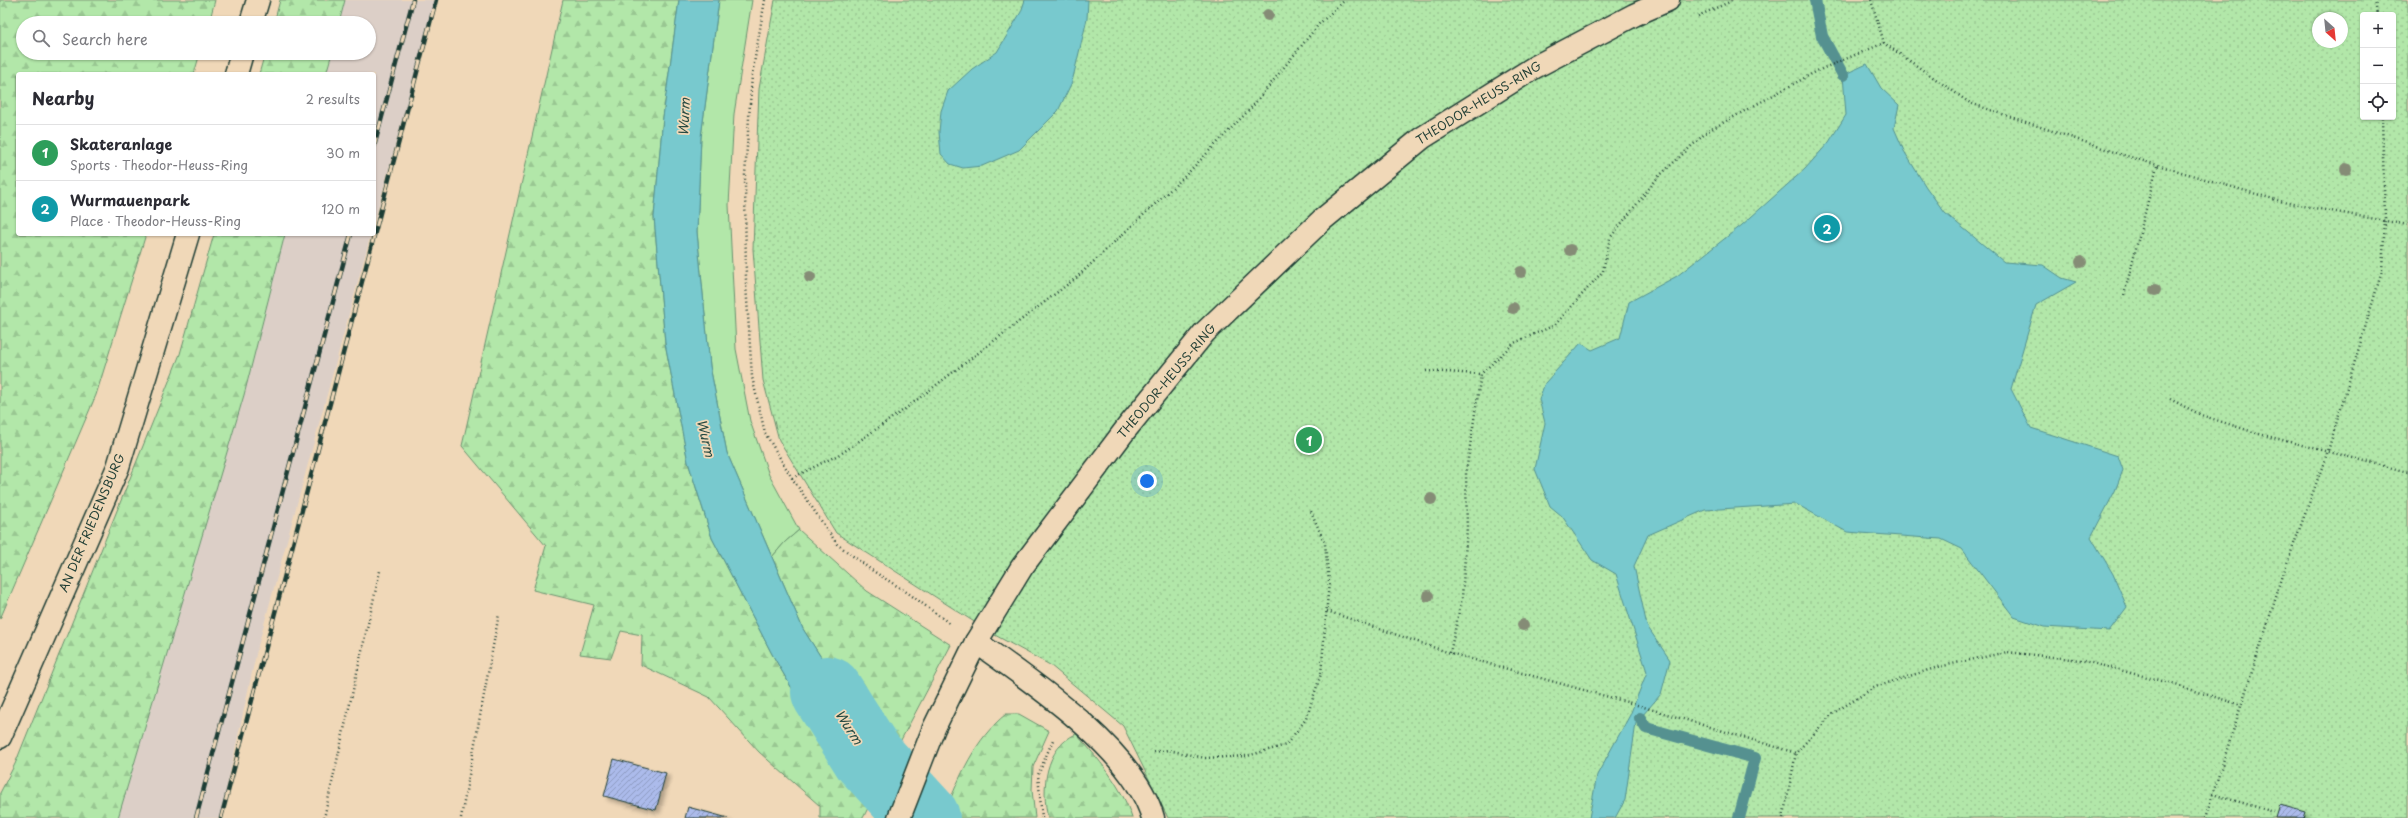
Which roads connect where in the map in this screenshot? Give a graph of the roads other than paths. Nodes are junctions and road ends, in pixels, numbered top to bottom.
1 (258, 0) edge
2 (1668, 0) edge
3 (253, 16) edge
4 (240, 60) edge
5 (237, 72) edge
6 (187, 236) edge
7 (976, 642) junction
8 (0, 737) edge
9 (899, 818) edge
10 (1153, 818) edge

1 - 3 main road
2 - 7 main road, THEODOR-HEUSS-RING
4 - 5 main road
6 - 8 main road, AN DER FRIEDENSBURG
7 - 9 main road, THEODOR-HEUSS-RING
7 - 10 main road

